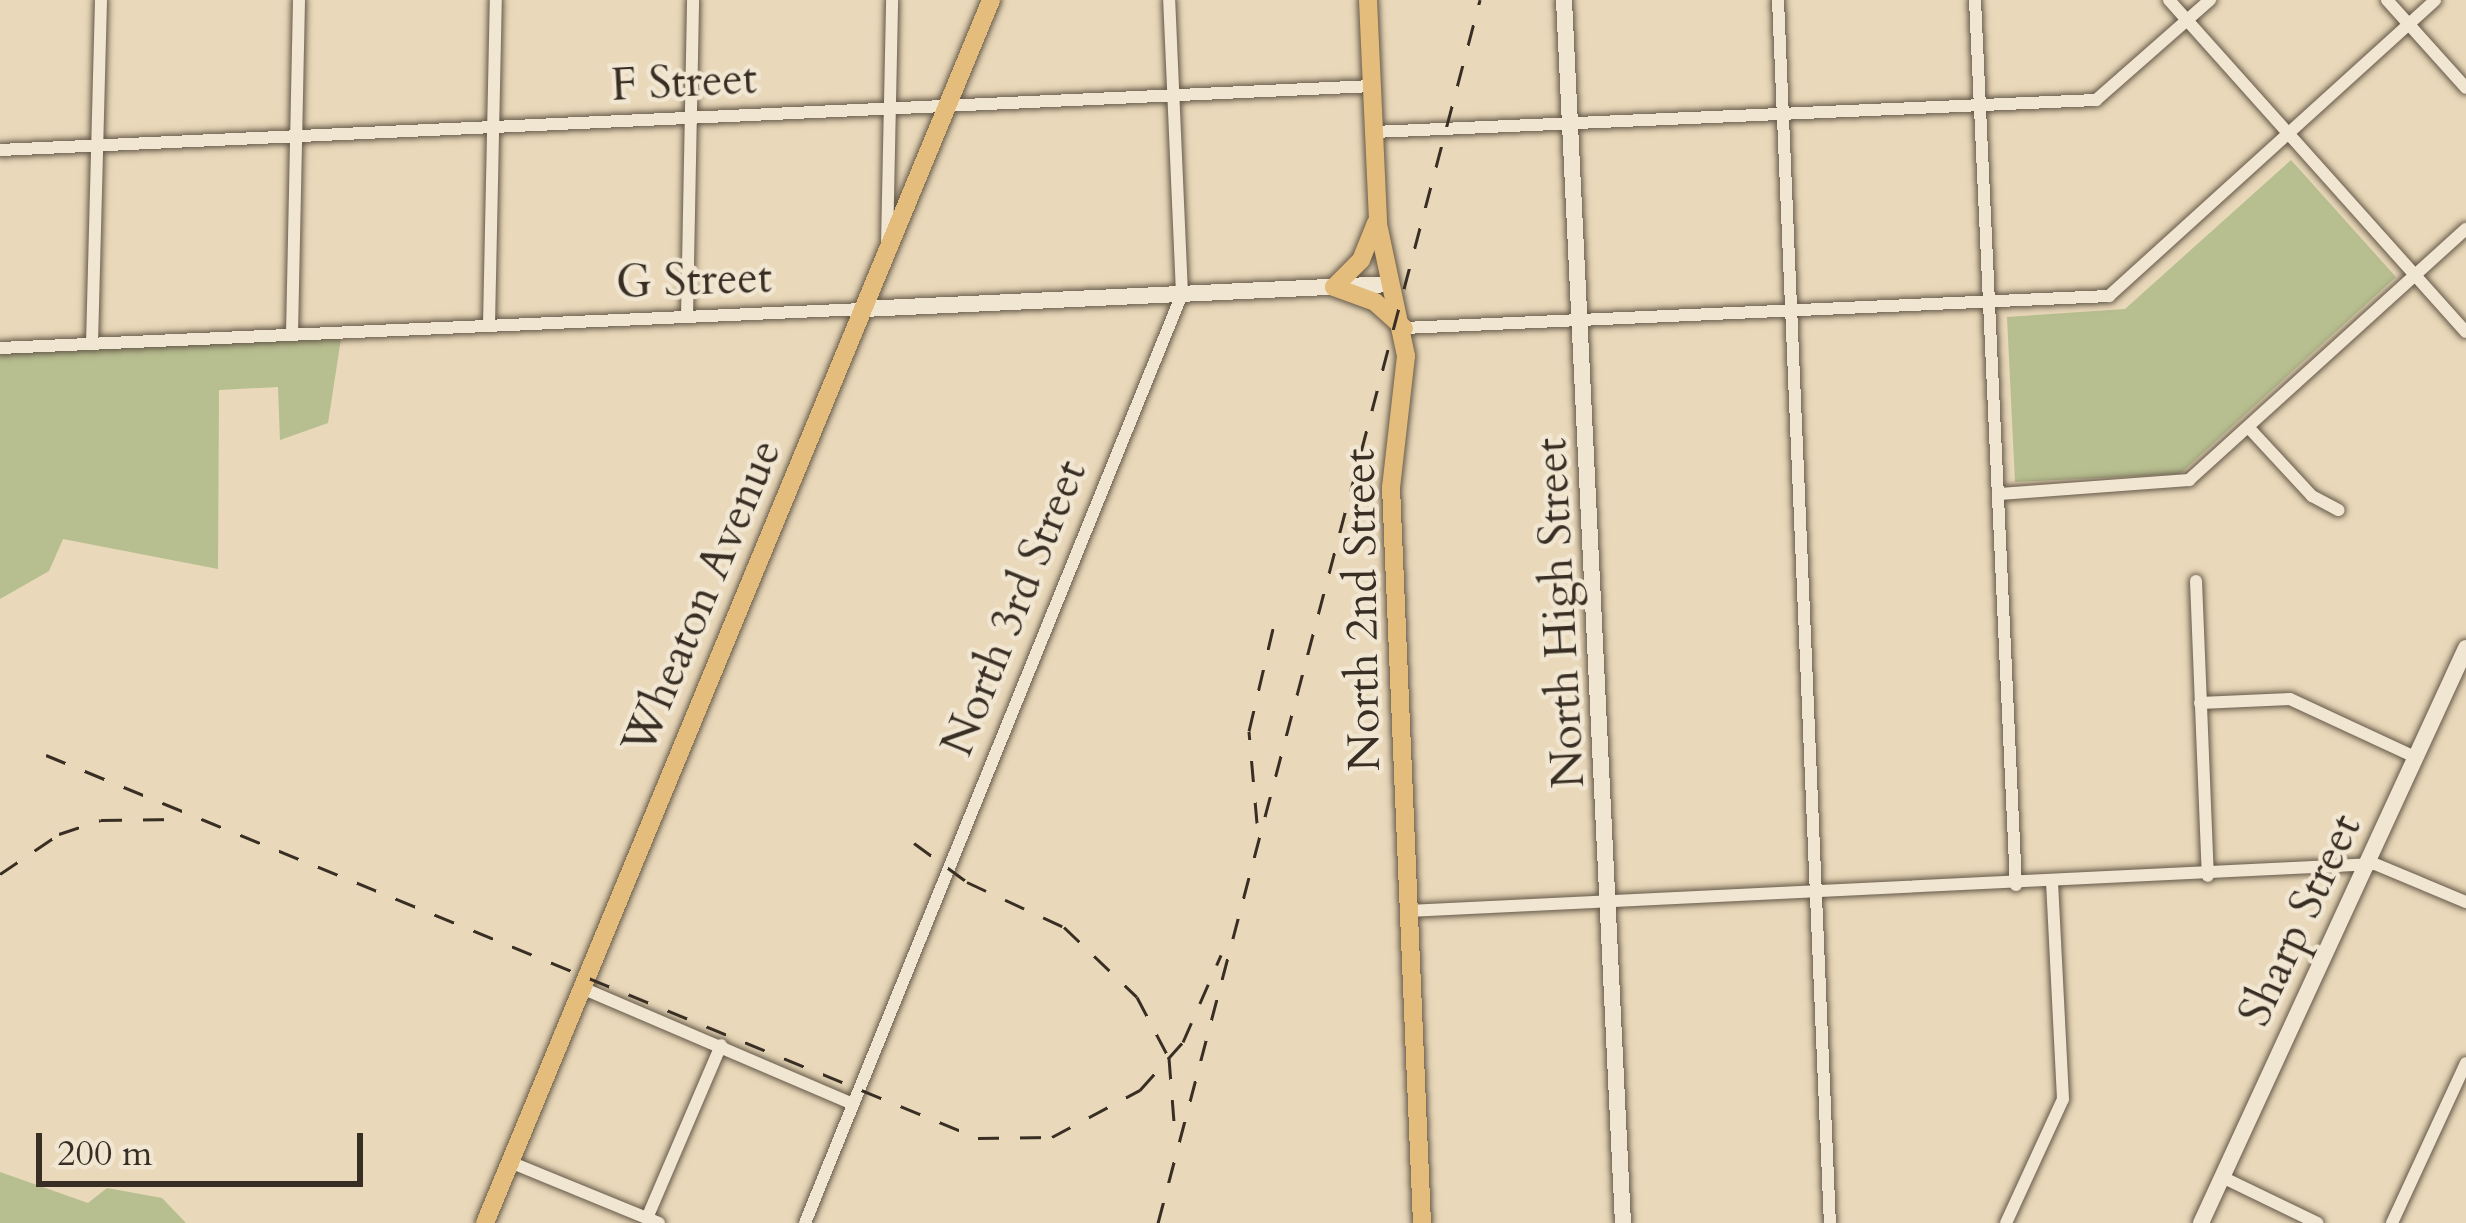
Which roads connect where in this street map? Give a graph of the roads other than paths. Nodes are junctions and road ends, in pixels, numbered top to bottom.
1 (101, 0) edge
2 (299, 0) edge
3 (496, 0) edge
4 (693, 0) edge
5 (892, 0) edge
6 (991, 0) edge
7 (1169, 0) edge
8 (1368, 0) edge
9 (1564, 0) edge
10 (1778, 0) edge
11 (1975, 0) edge
12 (2169, 0) edge
13 (2210, 0) edge
14 (2387, 0) edge
15 (2435, 0) edge
16 (2187, 20) junction
17 (2409, 24) junction
18 (1372, 86) junction
19 (2466, 88) edge
20 (1173, 96) junction
21 (947, 106) junction
22 (1982, 106) junction
23 (889, 109) junction
24 (1783, 115) junction
25 (691, 118) junction
26 (1570, 123) junction
27 (493, 127) junction
28 (1374, 132) junction
29 (2290, 135) junction
30 (296, 136) junction
31 (97, 145) junction
32 (0, 150) edge
33 (1378, 219) junction
34 (2466, 229) edge
35 (887, 250) junction
36 (2416, 275) junction
37 (1391, 284) junction
38 (1334, 287) junction
39 (1181, 294) junction
40 (1990, 300) junction
41 (863, 309) junction
42 (1792, 309) junction
43 (686, 316) junction
44 (1579, 319) junction
45 (489, 325) junction
46 (1405, 328) junction
47 (2466, 332) edge
48 (292, 334) junction
49 (92, 344) junction
50 (0, 348) edge
51 (2249, 428) junction
52 (1999, 494) junction
53 (2338, 510) dead end
54 (2196, 581) dead end
55 (2466, 648) edge
56 (2200, 703) junction
57 (2416, 758) junction
58 (2365, 866) junction
59 (2208, 877) junction
60 (2052, 883) junction
61 (2016, 884) junction
62 (1816, 892) junction
63 (2466, 902) edge
64 (1608, 903) junction
65 (1408, 911) junction
66 (582, 988) junction
67 (721, 1045) junction
68 (2466, 1063) edge
69 (854, 1104) junction
70 (510, 1162) junction
71 (2222, 1177) junction
72 (653, 1221) edge
73 (484, 1223) edge
74 (805, 1223) edge
75 (1422, 1223) edge
76 (1623, 1223) edge
77 (1830, 1223) edge
78 (2006, 1223) edge
79 (2201, 1223) edge
80 (2317, 1223) edge
81 (2392, 1223) edge

1 - 31 street
2 - 30 street
3 - 27 street
4 - 25 street
5 - 23 street
6 - 21 main road, Wheaton Avenue
7 - 20 street, North 3rd Street
8 - 18 main road, North 2nd Street
9 - 26 street, North High Street
10 - 24 street
11 - 22 street
12 - 16 street
13 - 16 street
14 - 17 street
15 - 17 street
16 - 22 street
16 - 29 street
17 - 19 street
17 - 29 street
18 - 20 street, F Street
18 - 28 main road, North 2nd Street
20 - 21 street, F Street
20 - 39 street, North 3rd Street
21 - 23 street, F Street
21 - 35 main road, Wheaton Avenue
22 - 24 street
22 - 40 street
23 - 25 street, F Street
23 - 35 street
24 - 26 street
24 - 42 street
25 - 27 street, F Street
25 - 43 street
26 - 28 street
26 - 44 street, North High Street
27 - 30 street, F Street
27 - 45 street
28 - 33 main road, North 2nd Street
29 - 36 street
29 - 40 street
30 - 31 street, F Street
30 - 48 street
31 - 32 street, F Street
31 - 49 street
33 - 37 main road, North 2nd Street
33 - 38 main road
34 - 36 street
35 - 41 main road, Wheaton Avenue
36 - 47 street
36 - 51 street
37 - 38 street, G Street
37 - 46 main road, North 2nd Street
38 - 39 street, G Street
38 - 46 main road
39 - 41 street, G Street
39 - 69 street, North 3rd Street
40 - 42 street
40 - 52 street
41 - 43 street, G Street
41 - 66 main road, Wheaton Avenue
42 - 44 street
42 - 62 street
43 - 45 street, G Street
44 - 46 street
44 - 64 street, North High Street
45 - 48 street, G Street
46 - 65 main road, North 2nd Street
48 - 49 street, G Street
49 - 50 street, G Street
51 - 52 street
51 - 53 street
52 - 61 street
54 - 56 street
55 - 57 street, Sharp Street
56 - 57 street
56 - 59 street
57 - 58 street, Sharp Street
58 - 59 street
58 - 63 street
58 - 71 street, Sharp Street
59 - 60 street
60 - 61 street
60 - 78 street
61 - 62 street
62 - 64 street
62 - 77 street
64 - 65 street
64 - 76 street, North High Street
65 - 75 main road, North 2nd Street
66 - 67 street
66 - 70 main road, Wheaton Avenue
67 - 69 street
67 - 72 street
68 - 81 street
69 - 74 street, North 3rd Street
70 - 72 street
70 - 73 main road, Wheaton Avenue
71 - 79 street, Sharp Street
71 - 80 street

